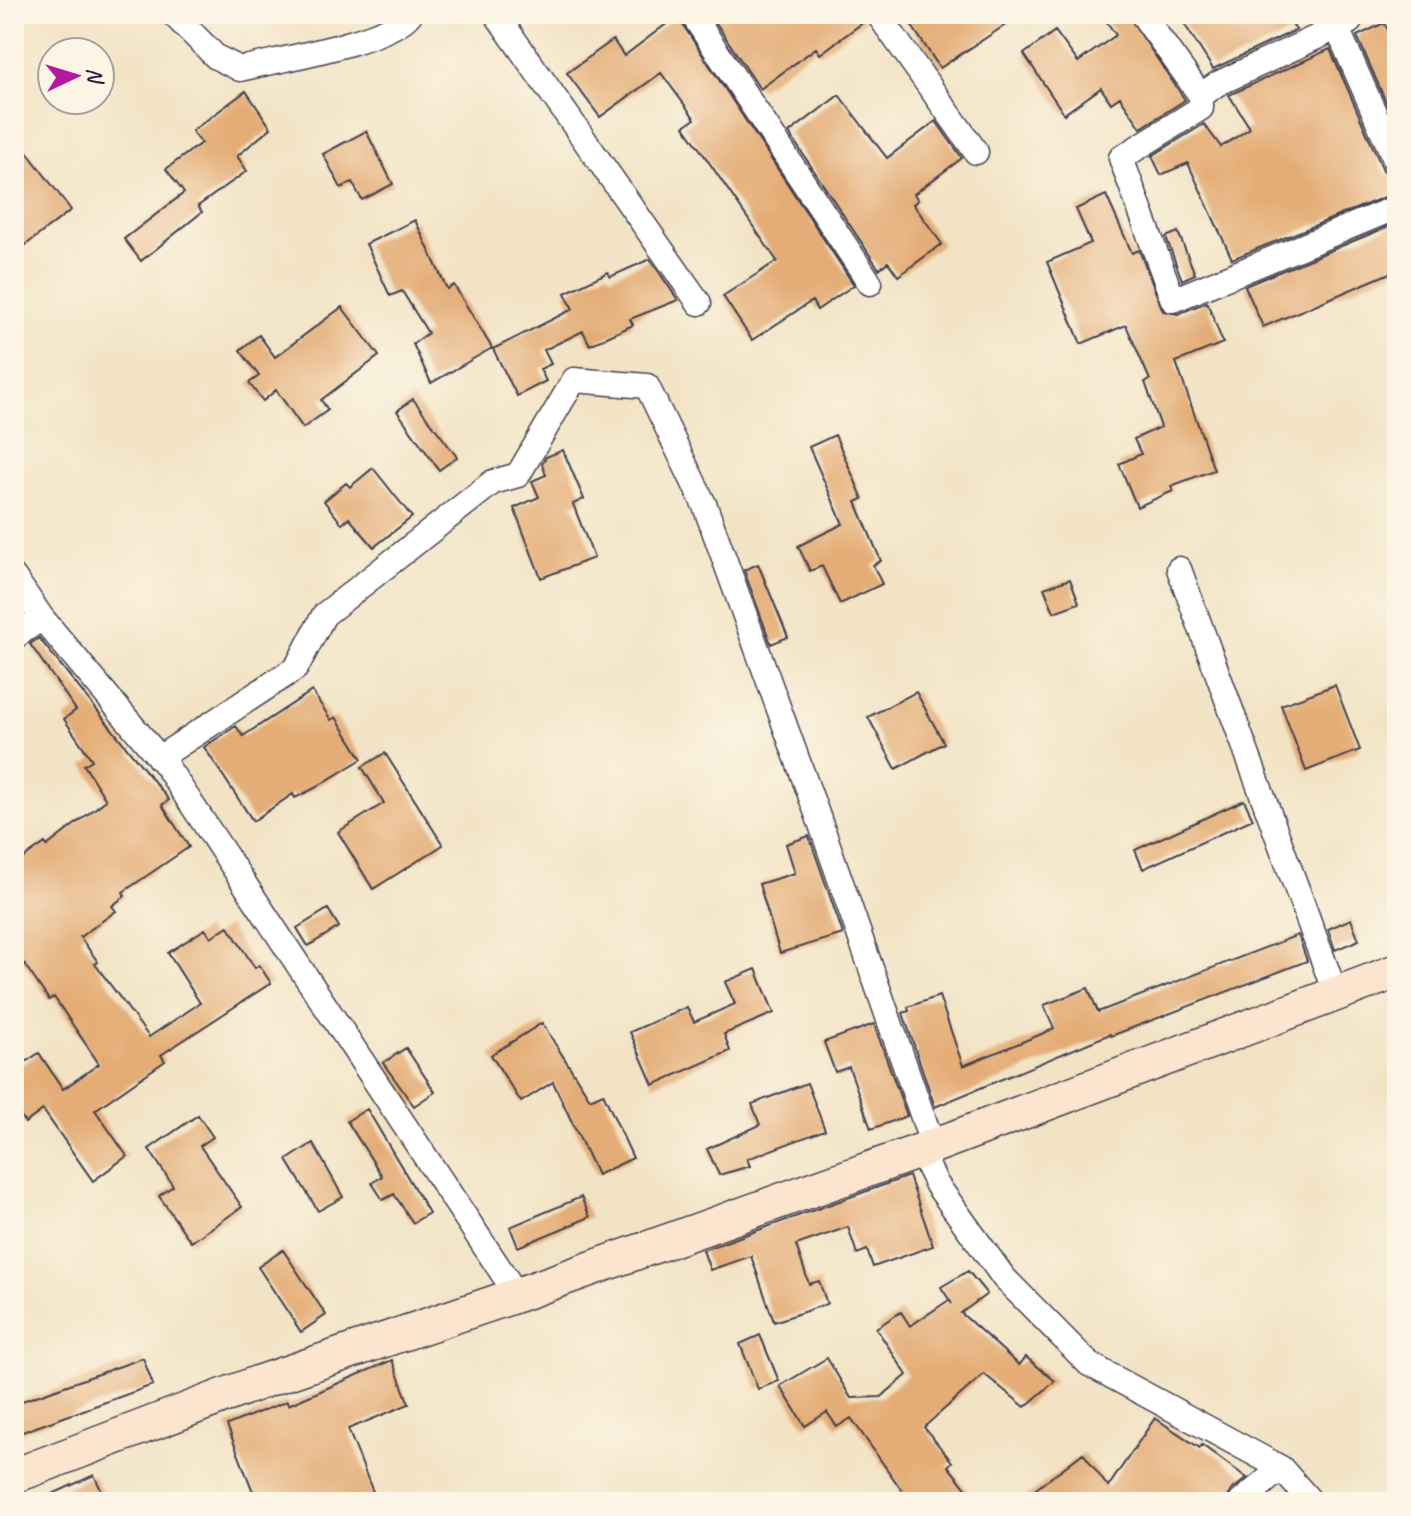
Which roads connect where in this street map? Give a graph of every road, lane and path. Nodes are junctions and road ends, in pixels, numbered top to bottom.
1 (173, 14) edge
2 (410, 14) edge
3 (496, 14) edge
4 (692, 14) edge
5 (878, 14) edge
6 (1142, 14) edge
7 (1343, 21) edge
8 (1201, 96) junction
9 (976, 152) dead end
10 (1397, 164) edge
11 (1397, 207) edge
12 (870, 283) dead end
13 (699, 303) dead end
14 (1179, 569) dead end
15 (14, 577) edge
16 (42, 618) junction
17 (14, 637) edge
18 (159, 758) junction
19 (1397, 971) edge
20 (1336, 995) junction
21 (926, 1148) junction
22 (517, 1295) junction
23 (1281, 1468) junction
24 (14, 1476) edge
25 (1241, 1502) edge
26 (1311, 1502) edge

1 - 2 street
3 - 13 street
4 - 12 street
5 - 9 street
6 - 8 street
7 - 8 street
7 - 10 street
8 - 11 street
14 - 20 street
15 - 16 street
16 - 17 street
16 - 18 street
18 - 21 street
18 - 22 street
19 - 20 street
20 - 21 street
21 - 22 street
21 - 23 street
22 - 24 street
23 - 25 street
23 - 26 street

